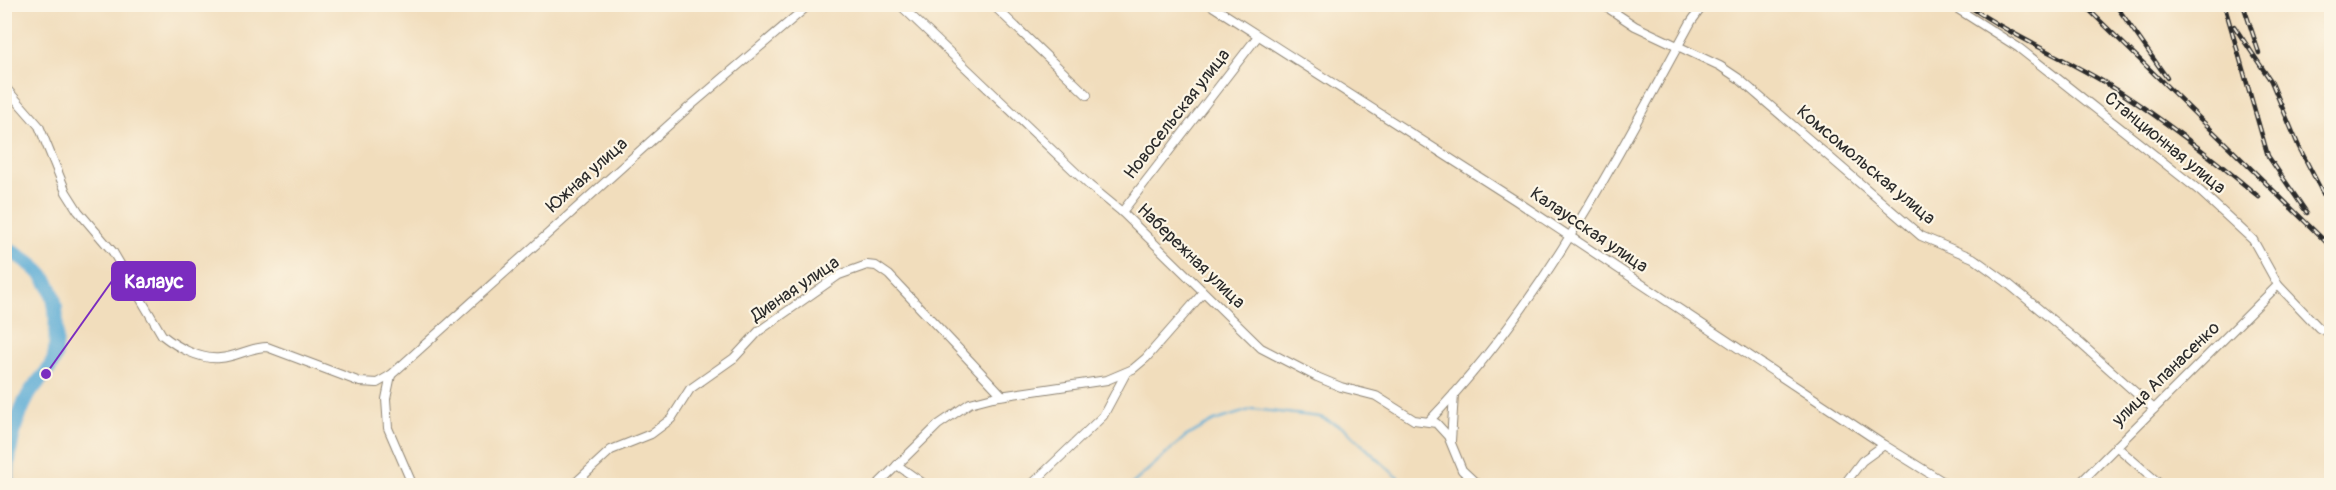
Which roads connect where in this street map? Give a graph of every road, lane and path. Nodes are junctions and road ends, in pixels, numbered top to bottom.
1 (810, 4) edge
2 (899, 4) edge
3 (992, 4) edge
4 (1209, 4) edge
5 (1602, 4) edge
6 (1704, 4) edge
7 (1950, 4) edge
8 (1258, 36) junction
9 (1678, 46) junction
10 (4, 86) edge
11 (1087, 94) dead end
12 (1122, 212) junction
13 (1570, 238) junction
14 (2278, 285) junction
15 (1203, 292) junction
16 (2331, 334) edge
17 (1126, 373) junction
18 (391, 375) junction
19 (984, 377) junction
20 (1454, 393) junction
21 (1002, 395) junction
22 (981, 399) junction
23 (2154, 409) junction
24 (1429, 420) junction
25 (1451, 444) junction
26 (1884, 445) junction
27 (2116, 446) junction
28 (897, 465) junction
29 (413, 486) edge
30 (572, 486) edge
31 (876, 486) edge
32 (927, 486) edge
33 (1030, 486) edge
34 (1479, 486) edge
35 (1843, 486) edge
36 (1950, 486) edge
37 (2077, 486) edge
38 (2162, 486) edge

1 - 18 street, Южная улица
2 - 12 street, Набережная улица
3 - 11 street
4 - 8 street, Калаусская улица
5 - 9 street, Комсомольская улица
6 - 9 street
7 - 14 street, Станционная улица
8 - 12 street, Новосельская улица
8 - 13 street, Калаусская улица
9 - 13 street
9 - 23 street, Комсомольская улица
10 - 18 street
12 - 15 street, Набережная улица
13 - 20 street
13 - 26 street, Калаусская улица
14 - 16 street, Станционная улица
14 - 23 street, улица Апанасенко
15 - 17 street
15 - 24 street, Набережная улица
17 - 21 street
17 - 33 street
18 - 29 street
19 - 21 street, Дивная улица
19 - 22 street
19 - 30 street, Дивная улица
20 - 24 street
20 - 25 street
21 - 22 street
22 - 28 street
23 - 27 street, улица Апанасенко
24 - 25 street, Набережная улица
25 - 34 street, Набережная улица
26 - 35 street
26 - 36 street, Калаусская улица
27 - 37 street, улица Апанасенко
27 - 38 street
28 - 31 street
28 - 32 street

